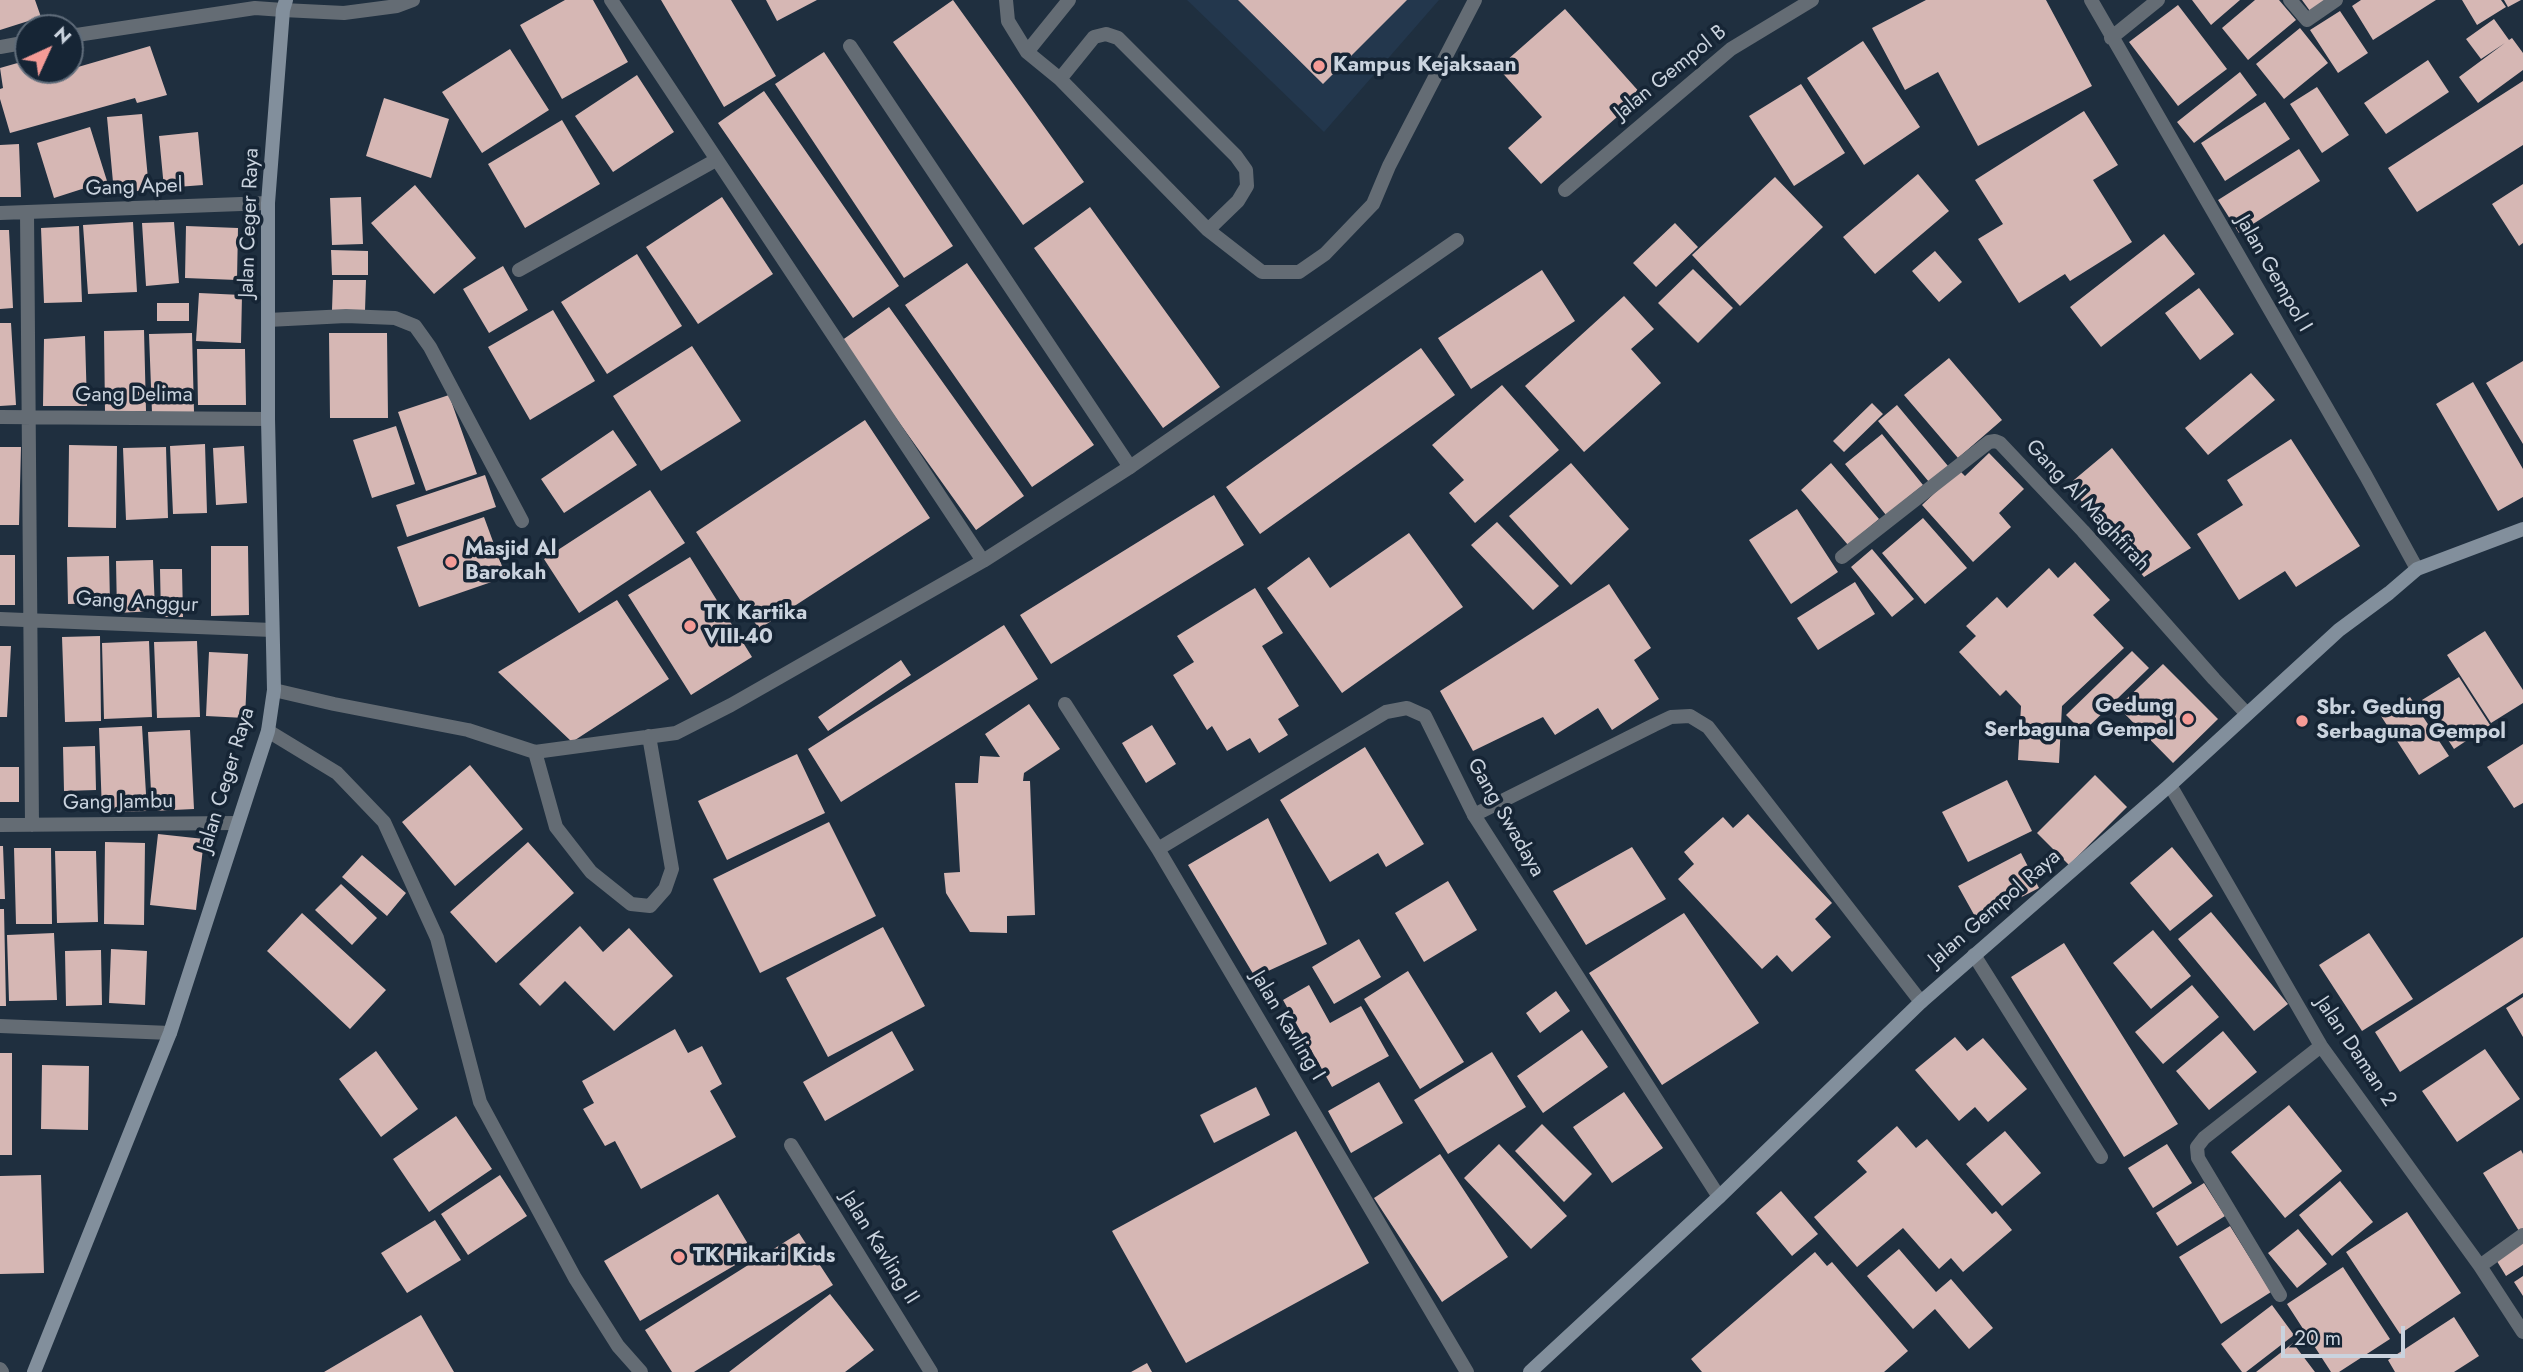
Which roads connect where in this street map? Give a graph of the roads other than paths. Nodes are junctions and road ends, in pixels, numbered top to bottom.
1 (413, 0) edge
2 (611, 0) edge
3 (1006, 0) edge
4 (1069, 0) edge
5 (1475, 0) edge
6 (1812, 0) edge
7 (2091, 0) edge
8 (2158, 0) edge
9 (2290, 0) edge
10 (2336, 0) edge
11 (285, 5) edge
12 (84, 34) edge
13 (2111, 38) junction
14 (850, 46) dead end
15 (1027, 52) junction
16 (1060, 79) junction
17 (716, 160) junction
18 (1565, 190) dead end
19 (268, 203) junction
20 (27, 212) junction
21 (0, 213) edge
22 (1208, 230) junction
23 (1457, 240) dead end
24 (519, 270) dead end
25 (268, 320) junction
26 (0, 417) edge
27 (27, 417) junction
28 (268, 419) junction
29 (1130, 467) junction
30 (522, 521) dead end
31 (2523, 529) edge
32 (1842, 557) dead end
33 (983, 561) junction
34 (2417, 569) junction
35 (0, 618) edge
36 (32, 619) junction
37 (272, 630) junction
38 (274, 690) junction
39 (1065, 704) dead end
40 (2248, 714) junction
41 (268, 731) junction
42 (649, 736) junction
43 (535, 752) junction
44 (2170, 785) junction
45 (1474, 815) junction
46 (237, 823) junction
47 (0, 825) edge
48 (32, 825) junction
49 (1158, 849) junction
50 (1974, 955) junction
51 (1921, 1002) junction
52 (0, 1026) edge
53 (170, 1033) junction
54 (2321, 1046) junction
55 (791, 1145) dead end
56 (2101, 1157) dead end
57 (1719, 1197) junction
58 (2523, 1235) edge
59 (2480, 1266) junction
60 (2280, 1295) dead end
61 (2523, 1332) edge
62 (34, 1372) edge
63 (641, 1372) edge
64 (931, 1372) edge
65 (1467, 1372) edge
66 (1530, 1372) edge

1 - 11 street
2 - 17 street
3 - 15 street
4 - 15 street
5 - 22 street
6 - 18 street, Jalan Gempol B
7 - 13 street, Jalan Gempol I
8 - 13 street
9 - 10 street
11 - 12 street
11 - 19 main road, Jalan Ceger Raya
13 - 34 street, Jalan Gempol I
14 - 29 street
15 - 16 street
16 - 22 street
16 - 22 street
17 - 24 street
17 - 33 street
19 - 20 street, Gang Apel
19 - 25 main road, Jalan Ceger Raya
20 - 21 street, Gang Apel
20 - 27 street
23 - 29 street
25 - 28 main road, Jalan Ceger Raya
25 - 30 street
26 - 27 street, Gang Delima
27 - 28 street, Gang Delima
27 - 36 street
28 - 37 main road, Jalan Ceger Raya
29 - 33 street
31 - 34 main road, Jalan Gempol Raya
32 - 40 street, Gang Al Maghfirah
33 - 42 street
34 - 40 main road, Jalan Gempol Raya
35 - 36 street, Gang Anggur
36 - 37 street, Gang Anggur
36 - 48 street
37 - 38 main road, Jalan Ceger Raya
38 - 41 main road, Jalan Ceger Raya
38 - 43 street
39 - 49 street, Jalan Kavling I
40 - 44 main road, Jalan Gempol Raya
41 - 46 main road, Jalan Ceger Raya
41 - 63 street
42 - 43 street
42 - 43 street
44 - 50 main road, Jalan Gempol Raya
44 - 54 street, Jalan Daman 2
45 - 49 street, Gang Swadaya
45 - 51 street
45 - 57 street, Gang Swadaya
46 - 48 street, Gang Jambu
46 - 53 main road, Jalan Ceger Raya
47 - 48 street, Gang Jambu
49 - 65 street, Jalan Kavling I
50 - 51 main road, Jalan Gempol Raya
50 - 56 street
51 - 57 main road, Jalan Gempol Raya
52 - 53 street
53 - 62 main road, Jalan Ceger Raya
54 - 59 street, Jalan Daman 2
54 - 60 street
55 - 64 street, Jalan Kavling II
57 - 66 main road, Jalan Gempol Raya
58 - 59 street
59 - 61 street, Jalan Daman 2

